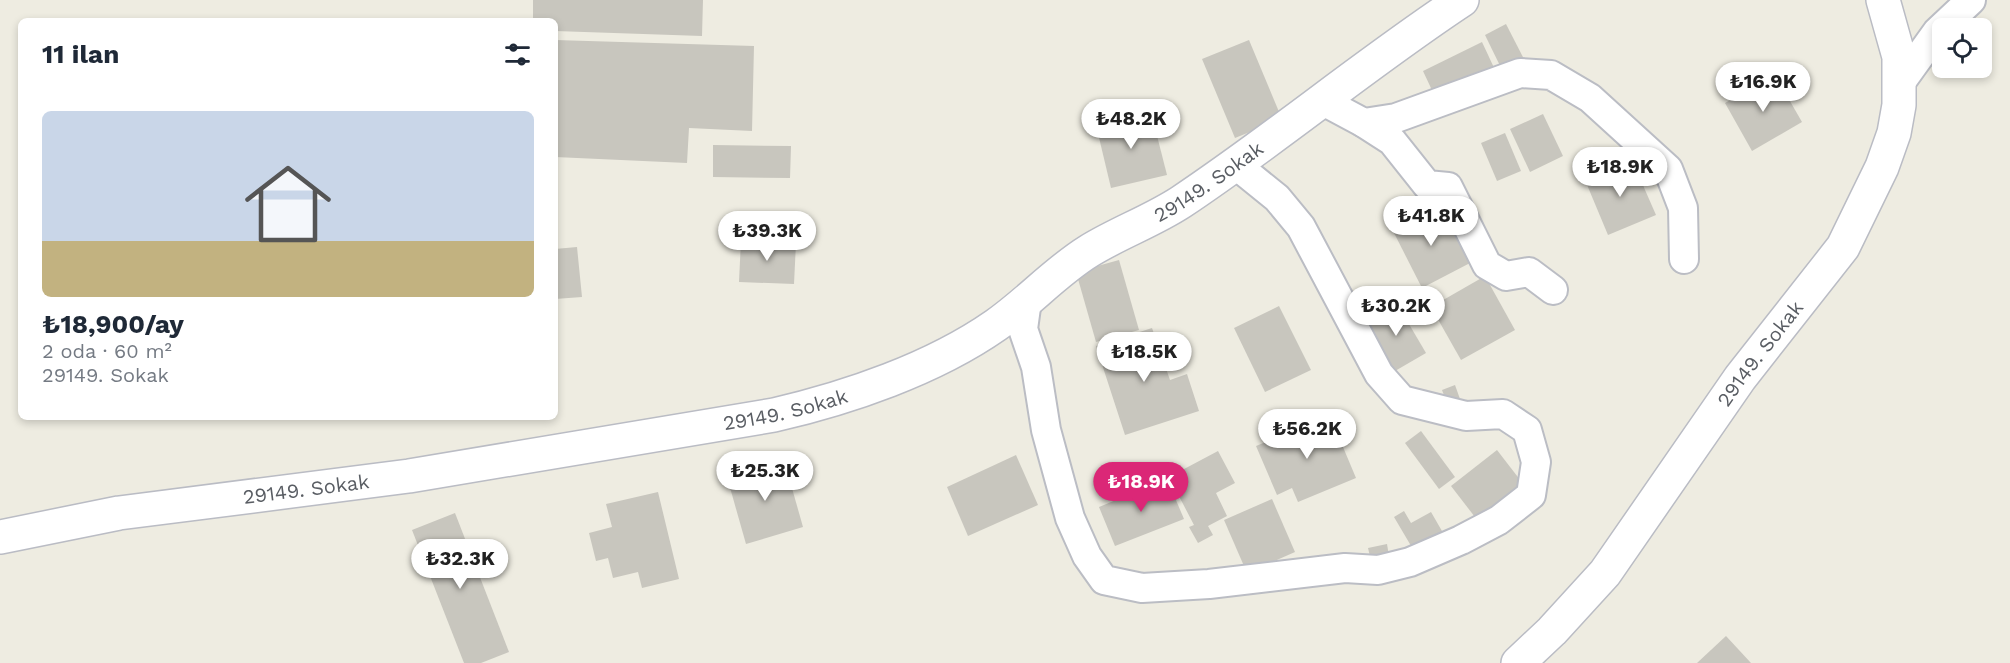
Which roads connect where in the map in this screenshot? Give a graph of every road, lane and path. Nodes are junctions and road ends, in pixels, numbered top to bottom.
1 (1462, 0) edge
2 (1883, 0) edge
3 (1971, 0) edge
4 (1901, 82) junction
5 (1321, 100) junction
6 (1364, 123) junction
7 (1235, 164) junction
8 (1684, 259) dead end
9 (1553, 290) dead end
10 (1027, 300) junction
11 (0, 537) edge
12 (1518, 663) edge

1 - 5 street, 29149. Sokak
2 - 4 street, 29149. Sokak
3 - 4 street
4 - 12 street, 29149. Sokak
5 - 6 street
5 - 7 street, 29149. Sokak
6 - 8 street
6 - 9 street
7 - 10 street, 29149. Sokak
7 - 10 street
10 - 11 street, 29149. Sokak

